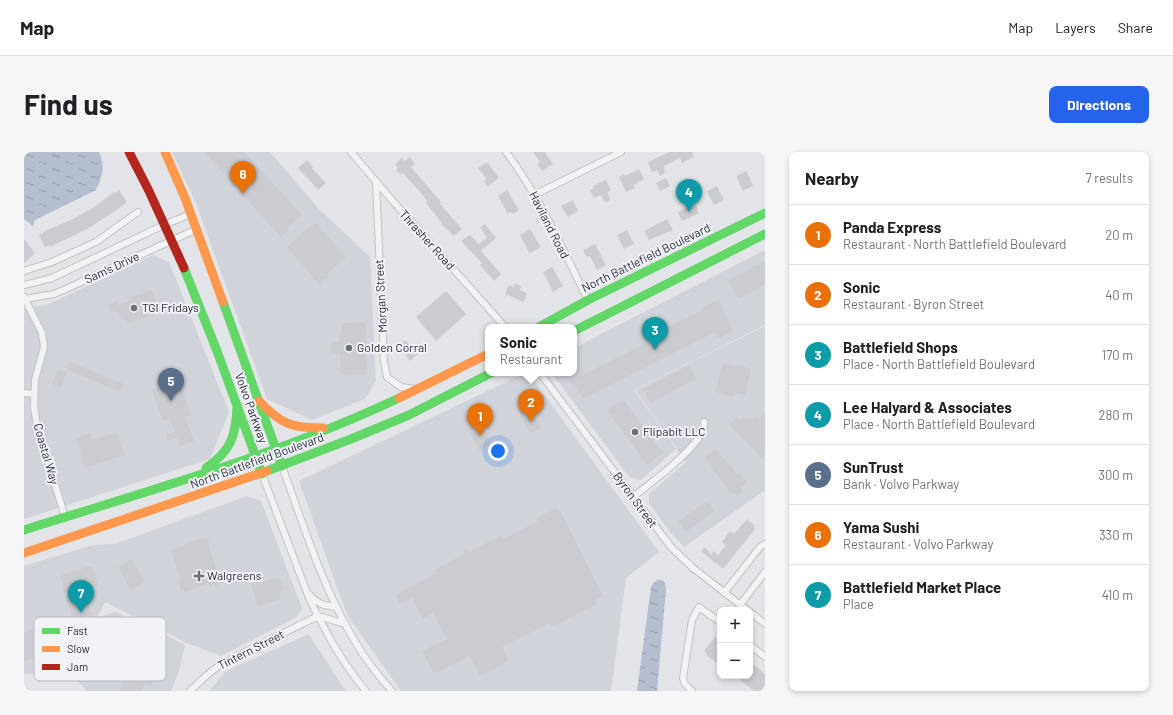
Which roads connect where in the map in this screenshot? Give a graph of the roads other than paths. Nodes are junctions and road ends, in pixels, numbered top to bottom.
1 (129, 152) edge
2 (165, 152) edge
3 (351, 152) edge
4 (506, 152) edge
5 (621, 152) edge
6 (376, 182) junction
7 (534, 195) junction
8 (138, 212) dead end
9 (765, 213) edge
10 (191, 214) junction
11 (166, 224) junction
12 (197, 229) junction
13 (765, 234) edge
14 (173, 240) junction
15 (24, 271) edge
16 (24, 286) edge
17 (25, 299) edge
18 (588, 300) junction
19 (502, 324) edge
20 (544, 324) edge
21 (577, 329) edge
22 (485, 355) edge
23 (485, 376) edge
24 (542, 376) edge
25 (417, 389) junction
26 (24, 393) edge
27 (34, 394) junction
28 (259, 401) junction
29 (237, 406) junction
30 (704, 422) dead end
31 (332, 427) junction
32 (275, 448) junction
33 (255, 455) junction
34 (282, 466) junction
35 (262, 474) junction
36 (196, 475) junction
37 (633, 497) junction
38 (65, 517) junction
39 (24, 530) edge
40 (765, 544) edge
41 (24, 552) edge
42 (765, 572) edge
43 (307, 592) junction
44 (724, 593) junction
45 (740, 605) junction
46 (337, 607) junction
47 (743, 607) edge
48 (753, 614) edge
49 (318, 616) junction
50 (717, 620) edge
51 (346, 624) junction
52 (765, 624) edge
53 (753, 647) edge
54 (765, 657) edge
55 (190, 691) edge
56 (366, 691) edge
57 (392, 691) edge
58 (692, 691) edge

1 - 11 main road, Volvo Parkway
2 - 10 main road, Volvo Parkway
3 - 6 street, Thrasher Road
4 - 7 street, Haviland Road
5 - 7 street
6 - 19 street, Thrasher Road
6 - 25 street, Morgan Street
7 - 18 street, Haviland Road
8 - 15 street
9 - 18 main road, North Battlefield Boulevard
10 - 11 street, Sam's Drive
10 - 12 main road, Volvo Parkway
11 - 14 main road, Volvo Parkway
11 - 16 street, Sam's Drive
12 - 14 street, Sam's Drive
12 - 28 main road, Volvo Parkway
13 - 21 main road
14 - 17 street, Sam's Drive
14 - 29 main road, Volvo Parkway
17 - 27 street, Coastal Way
18 - 20 main road, North Battlefield Boulevard
22 - 25 main road, North Battlefield Boulevard
23 - 34 main road, North Battlefield Boulevard
24 - 37 street, Byron Street
25 - 31 main road, North Battlefield Boulevard
26 - 27 street
27 - 38 street, Coastal Way
28 - 31 main road
28 - 32 main road, Volvo Parkway
29 - 33 main road, Volvo Parkway
29 - 36 main road
30 - 37 street
31 - 32 main road, North Battlefield Boulevard
32 - 33 main road, North Battlefield Boulevard
32 - 34 main road, Volvo Parkway
33 - 35 main road, Volvo Parkway
33 - 36 main road, North Battlefield Boulevard
34 - 35 main road, North Battlefield Boulevard
34 - 46 street, Volvo Parkway
35 - 41 main road, North Battlefield Boulevard
35 - 43 street, Volvo Parkway
36 - 38 main road, North Battlefield Boulevard
37 - 44 street, Byron Street
38 - 39 main road, North Battlefield Boulevard
40 - 44 street
42 - 45 street
43 - 46 street
43 - 49 street, Volvo Parkway
44 - 45 street, Byron Street
45 - 47 street, Byron Street
46 - 51 street, Volvo Parkway
48 - 52 street
49 - 51 street
49 - 55 street, Tintern Street
49 - 56 street, Volvo Parkway
50 - 58 street
51 - 57 street, Volvo Parkway
53 - 54 street

